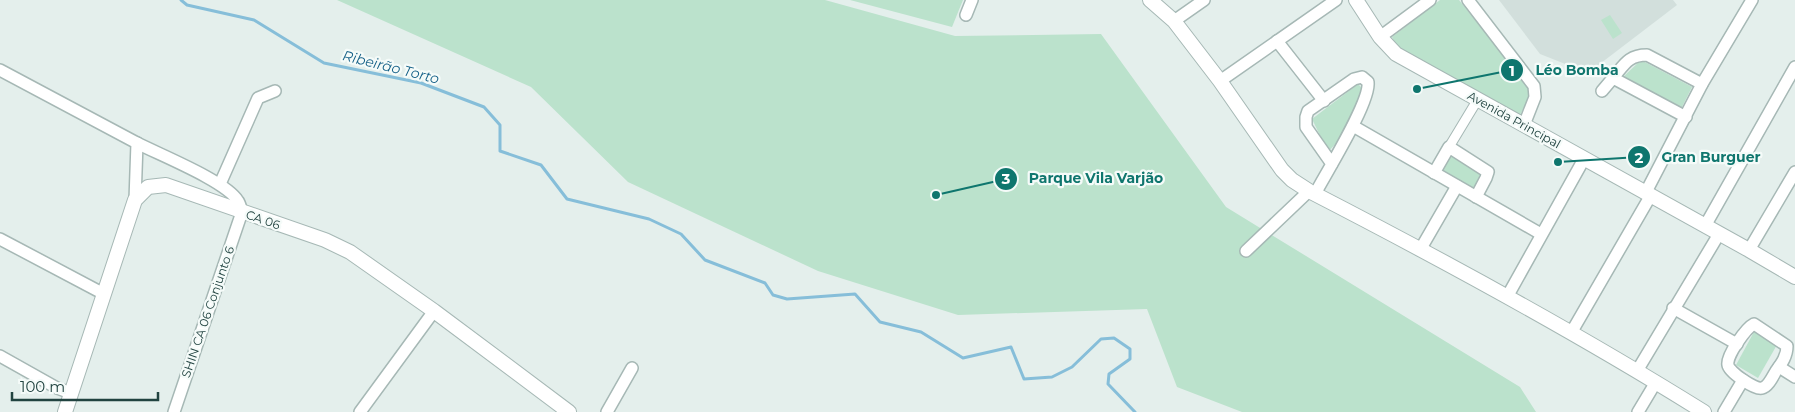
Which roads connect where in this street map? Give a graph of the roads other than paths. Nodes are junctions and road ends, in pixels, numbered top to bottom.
1 (972, 0) edge
2 (1150, 0) edge
3 (1204, 0) edge
4 (1336, 0) edge
5 (1356, 0) edge
6 (1430, 0) edge
7 (1468, 0) edge
8 (1752, 0) edge
9 (966, 15) dead end
10 (1174, 21) junction
11 (1380, 37) junction
12 (1277, 41) junction
13 (1795, 67) edge
14 (0, 70) edge
15 (1613, 78) junction
16 (1220, 81) junction
17 (1702, 84) junction
18 (275, 90) dead end
19 (1602, 92) dead end
20 (1478, 99) junction
21 (1324, 101) junction
22 (1686, 116) junction
23 (1524, 125) junction
24 (1353, 126) junction
25 (137, 144) junction
26 (1449, 147) junction
27 (1584, 159) junction
28 (1332, 164) junction
29 (1795, 172) edge
30 (1434, 173) junction
31 (220, 184) junction
32 (1457, 186) junction
33 (1314, 193) junction
34 (1648, 194) junction
35 (1476, 197) junction
36 (135, 200) junction
37 (242, 212) junction
38 (1705, 226) junction
39 (1541, 234) junction
40 (1719, 234) junction
41 (0, 239) edge
42 (1420, 250) junction
43 (1749, 250) junction
44 (1246, 251) dead end
45 (1795, 277) edge
46 (104, 294) junction
47 (1507, 297) junction
48 (1673, 308) junction
49 (434, 311) junction
50 (1571, 333) junction
51 (1737, 344) junction
52 (0, 356) edge
53 (1779, 367) junction
54 (632, 368) dead end
55 (1637, 371) junction
56 (1795, 377) edge
57 (1743, 380) junction
58 (1656, 382) junction
59 (71, 394) junction
60 (564, 411) edge
61 (65, 412) edge
62 (174, 412) edge
63 (360, 412) edge
64 (607, 412) edge
65 (1638, 412) edge
66 (1704, 412) edge
67 (1724, 412) edge

1 - 9 street
2 - 10 street
3 - 10 street
4 - 12 street
5 - 11 street, Avenida Principal
6 - 11 street
7 - 23 street
8 - 17 street
10 - 16 street
11 - 20 street, Avenida Principal
12 - 16 street
12 - 21 street
13 - 38 street
14 - 25 street
15 - 17 street
15 - 19 street
15 - 22 street
16 - 33 street
17 - 22 street
18 - 31 street
20 - 23 street, Avenida Principal
20 - 26 street
21 - 24 street
21 - 28 street
22 - 34 street
23 - 27 street, Avenida Principal
24 - 28 street
24 - 30 street
25 - 31 street
25 - 36 street
26 - 30 street
26 - 35 street
27 - 34 street, Avenida Principal
27 - 39 street
28 - 33 street
29 - 43 street
30 - 32 street
31 - 37 street
32 - 35 street
32 - 42 street
33 - 42 street
33 - 44 street
34 - 38 street, Avenida Principal
34 - 50 street
35 - 39 street
36 - 37 street, CA 06
36 - 46 street
37 - 49 street, CA 06
37 - 62 street, SHIN CA 06 Conjunto 6
38 - 40 street, Avenida Principal
39 - 47 street
40 - 43 street, Avenida Principal
40 - 48 street
41 - 46 street
42 - 47 street
43 - 45 street, Avenida Principal
46 - 59 street
47 - 50 street
48 - 51 street
48 - 55 street
49 - 60 street, CA 06
49 - 63 street
50 - 55 street
51 - 53 street
51 - 57 street
52 - 59 street
53 - 56 street
53 - 57 street
54 - 64 street
55 - 58 street
57 - 67 street
58 - 65 street
58 - 66 street
59 - 61 street

